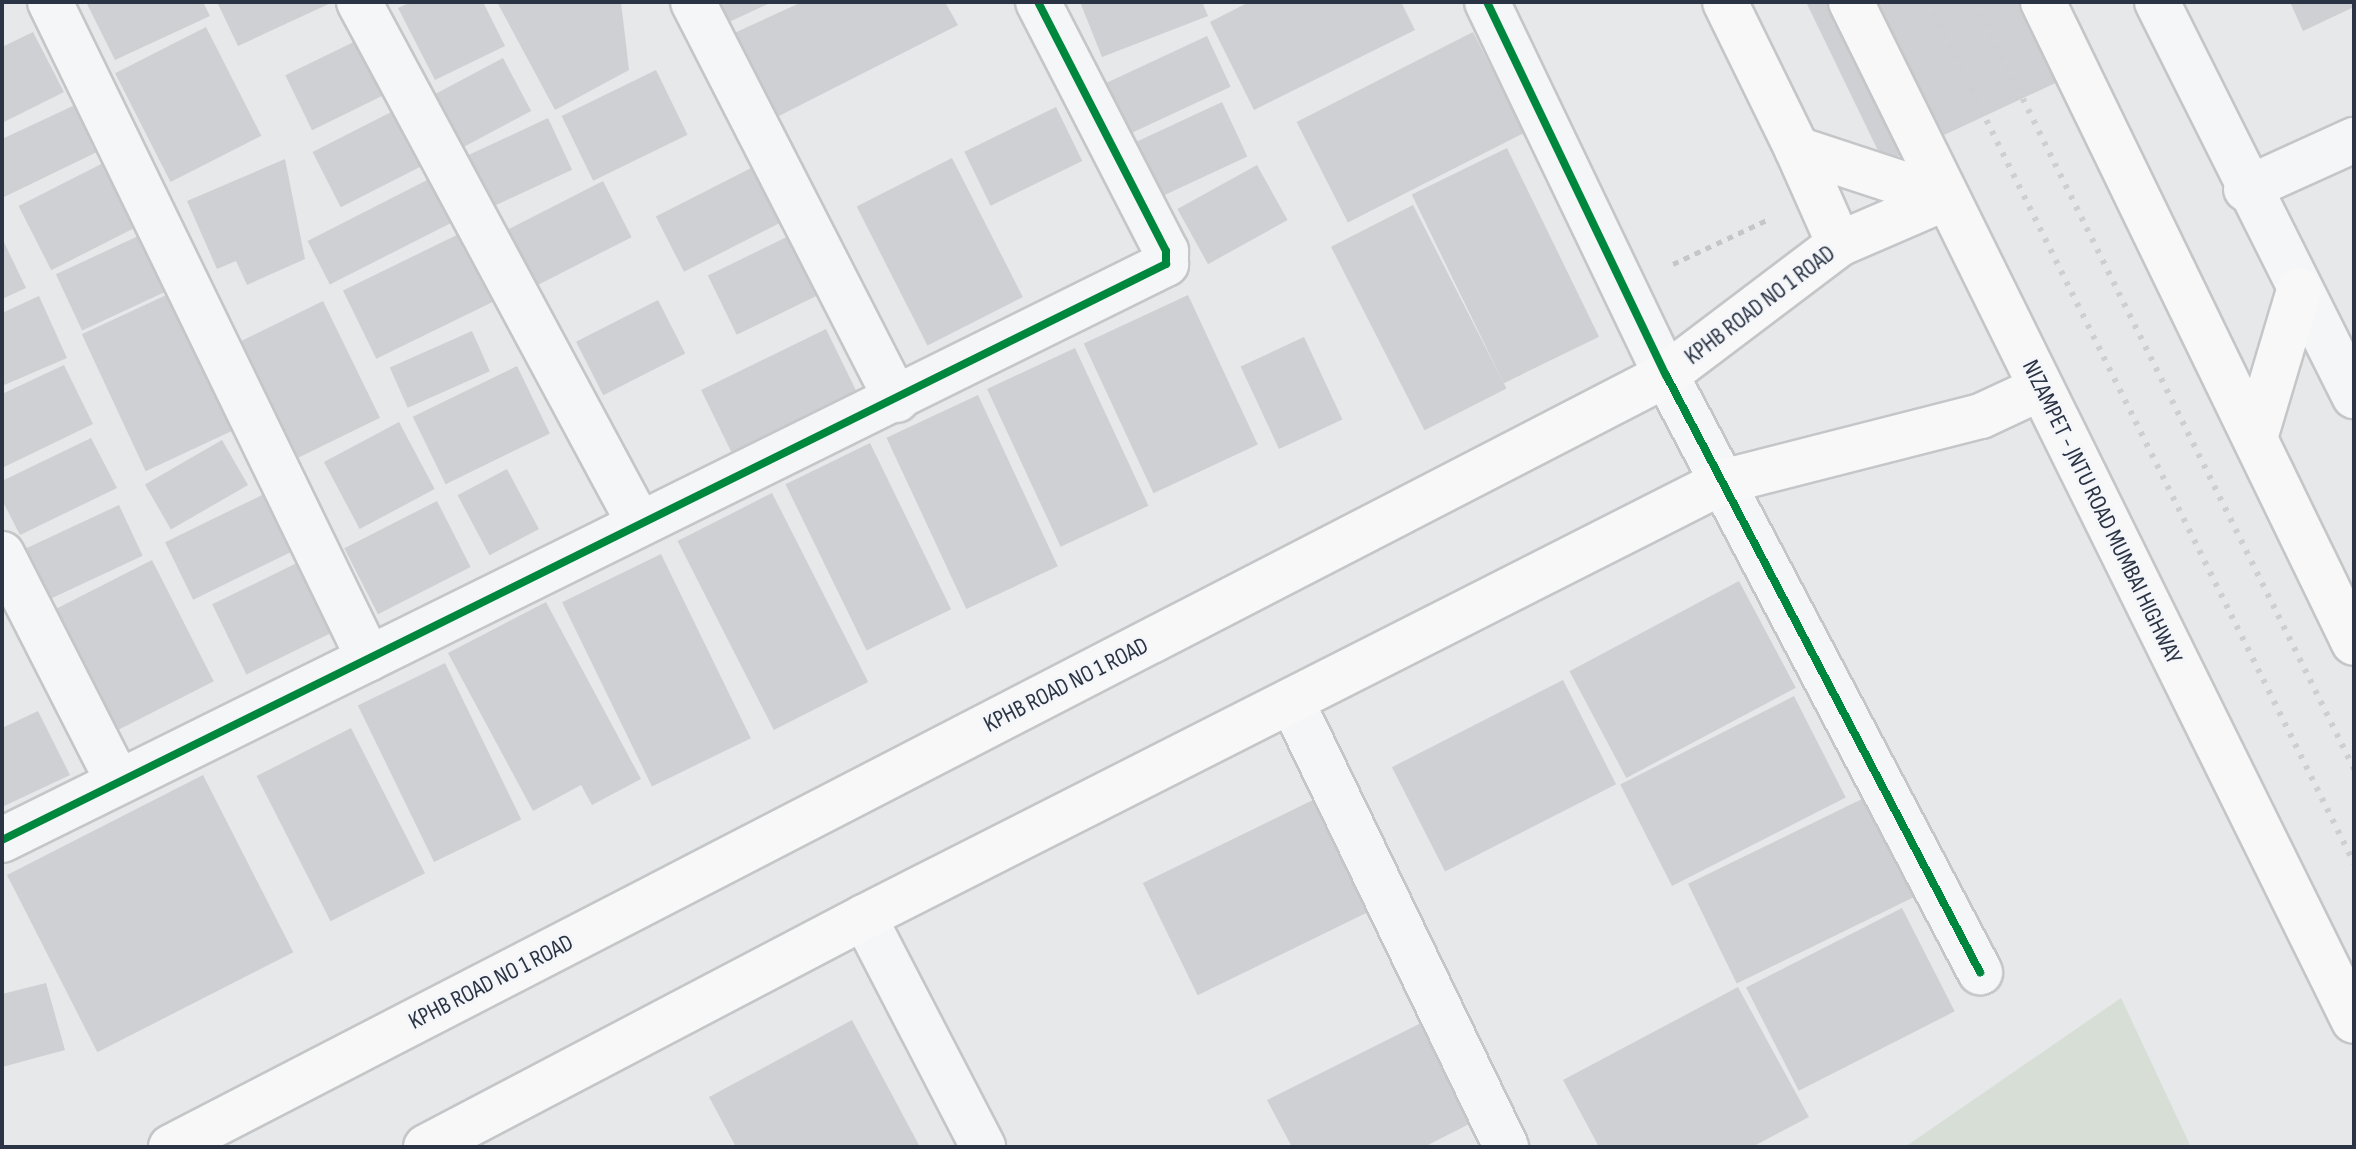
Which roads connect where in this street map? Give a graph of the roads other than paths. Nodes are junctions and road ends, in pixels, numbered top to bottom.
1 (50, 2) edge
2 (359, 2) edge
3 (693, 2) edge
4 (1038, 2) edge
5 (1487, 2) edge
6 (1725, 2) edge
7 (1851, 2) edge
8 (2043, 2) edge
9 (2157, 2) edge
10 (2354, 140) edge
11 (1797, 149) junction
12 (2246, 189) junction
13 (1946, 198) junction
14 (1839, 244) junction
15 (2299, 290) junction
16 (1666, 375) junction
17 (2041, 388) junction
18 (2354, 396) edge
19 (897, 400) junction
20 (2255, 438) junction
21 (1722, 482) junction
22 (639, 523) junction
23 (2, 554) edge
24 (2354, 643) edge
25 (369, 659) junction
26 (1292, 702) junction
27 (118, 782) junction
28 (2, 840) edge
29 (864, 917) junction
30 (1980, 972) dead end
31 (2354, 1021) edge
32 (438, 1144) edge
33 (171, 1147) edge
34 (983, 1147) edge
35 (1506, 1147) edge

1 - 25 street
2 - 22 street
3 - 19 street
4 - 19 street
5 - 16 street
6 - 11 main road
7 - 13 main road, NIZAMPET - JNTU ROAD MUMBAI HIGHWAY
8 - 20 main road
9 - 12 street
10 - 12 street
11 - 13 main road
11 - 14 main road
12 - 15 street
13 - 14 main road, KPHB ROAD NO 1 ROAD
13 - 17 main road, NIZAMPET - JNTU ROAD MUMBAI HIGHWAY
14 - 16 main road, KPHB ROAD NO 1 ROAD
15 - 18 street
15 - 20 main road
16 - 21 street
16 - 33 main road, KPHB ROAD NO 1 ROAD
17 - 21 main road
17 - 31 main road, NIZAMPET - JNTU ROAD MUMBAI HIGHWAY
19 - 22 street
20 - 24 main road
21 - 26 main road
21 - 30 street
22 - 25 street
23 - 27 street
25 - 27 street
26 - 29 main road
26 - 35 street
27 - 28 street
29 - 32 main road
29 - 34 street

